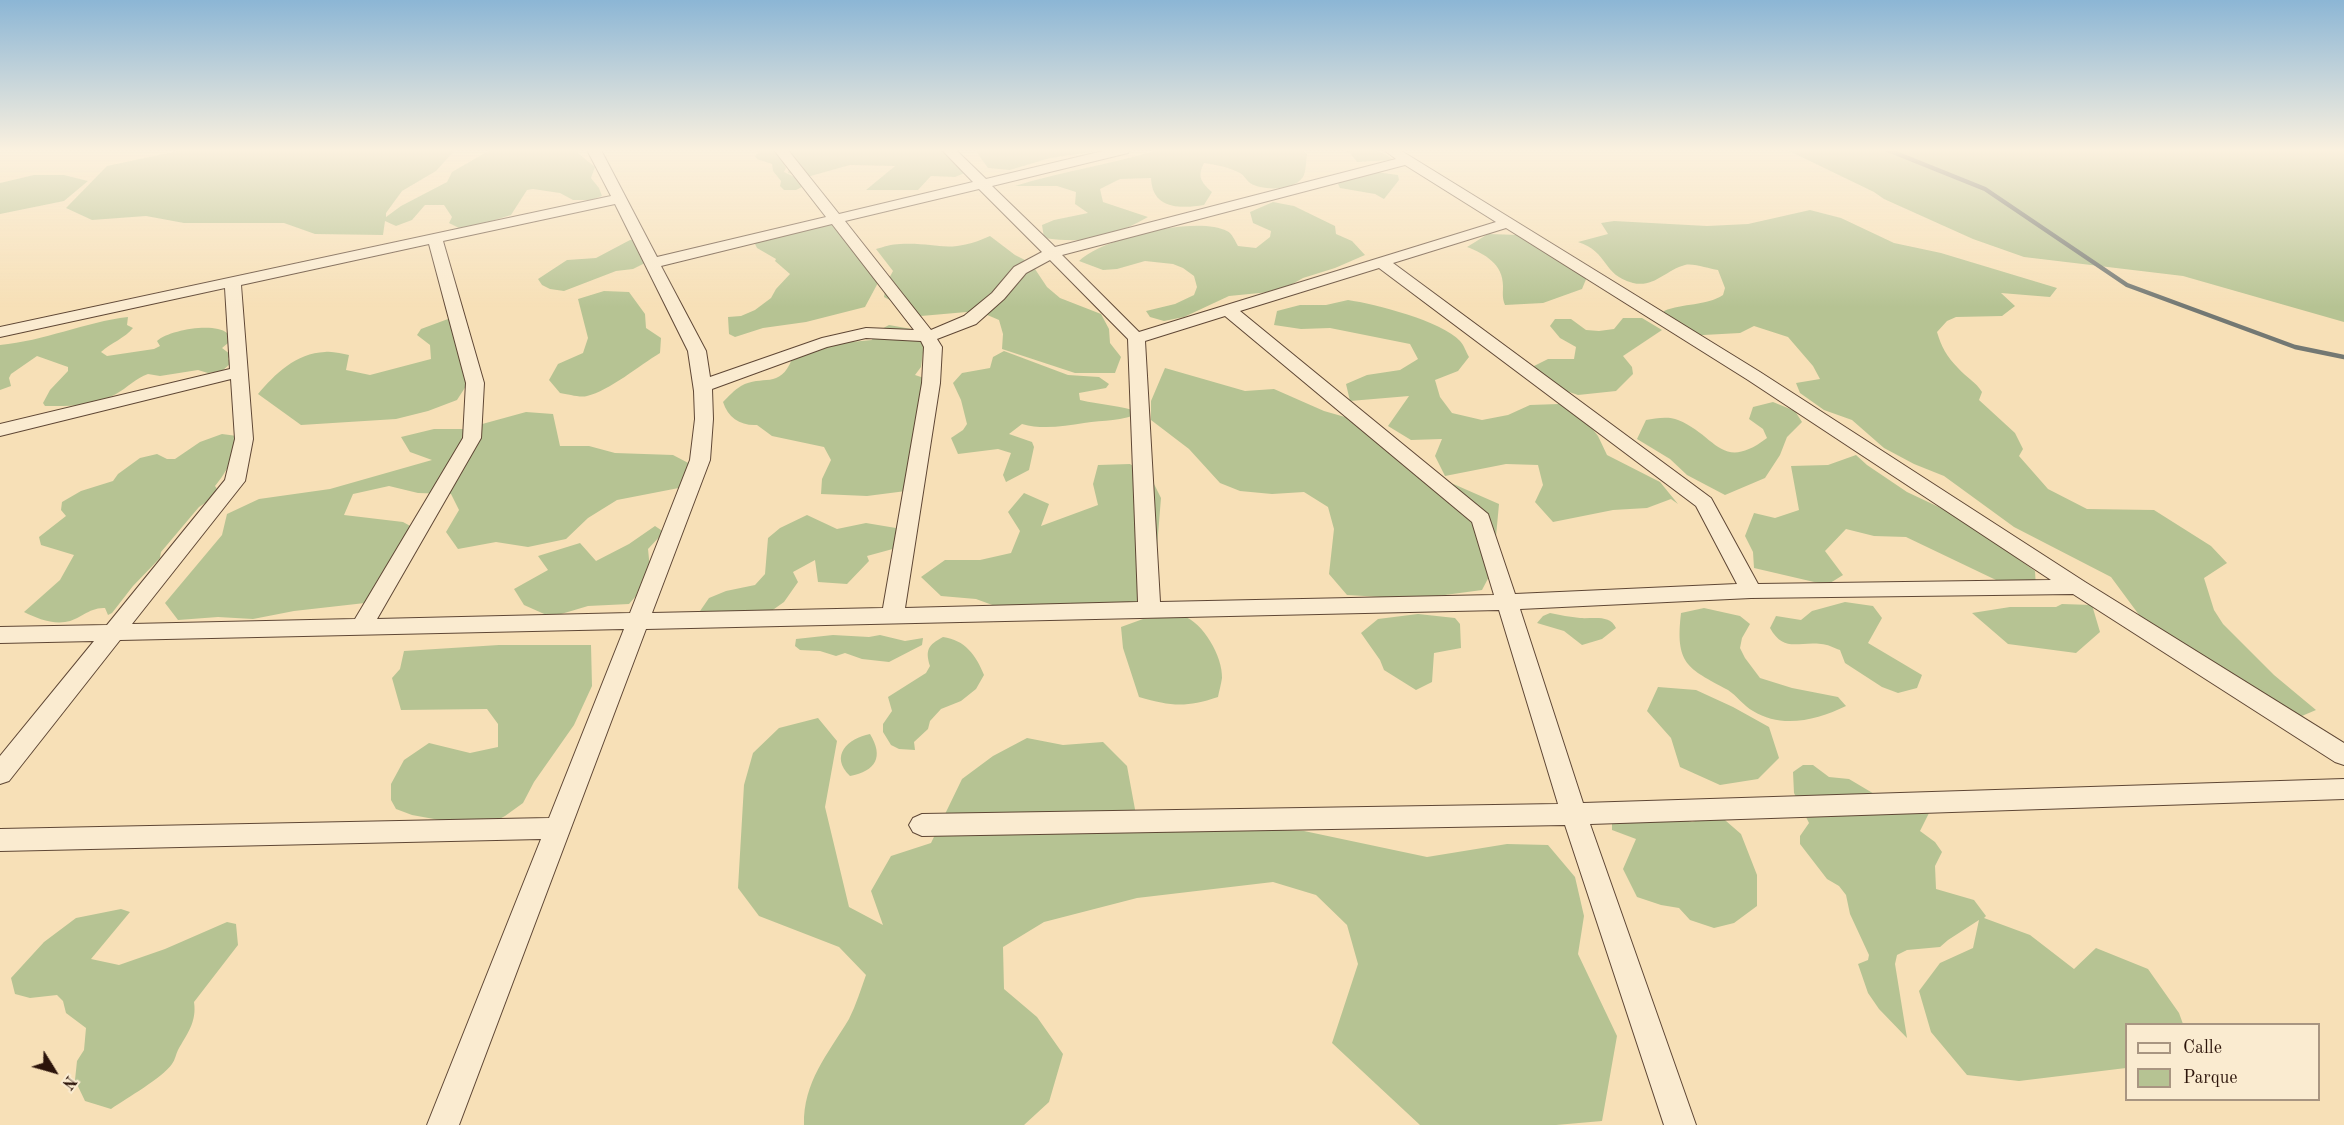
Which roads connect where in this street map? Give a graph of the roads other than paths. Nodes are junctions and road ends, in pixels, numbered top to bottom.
1 (603, 202) edge
2 (621, 202) edge
3 (822, 202) edge
4 (902, 202) edge
5 (1001, 202) edge
6 (1244, 202) edge
7 (1478, 202) edge
8 (835, 219) junction
9 (1510, 222) junction
10 (435, 239) junction
11 (1051, 253) junction
12 (1382, 262) junction
13 (652, 263) junction
14 (233, 282) junction
15 (1228, 310) junction
16 (0, 332) edge
17 (927, 337) junction
18 (1136, 338) junction
19 (239, 372) junction
20 (703, 386) junction
21 (0, 430) edge
22 (2077, 587) junction
23 (1751, 591) junction
24 (1507, 602) junction
25 (1149, 608) junction
26 (893, 614) junction
27 (640, 620) junction
28 (362, 626) junction
29 (114, 632) junction
30 (0, 634) edge
31 (2344, 755) edge
32 (0, 774) edge
33 (2344, 789) edge
34 (1574, 814) junction
35 (922, 825) dead end
36 (559, 828) junction
37 (0, 840) edge
38 (443, 1125) edge
39 (1680, 1125) edge

1 - 10 street
2 - 13 street
3 - 8 street
4 - 8 street
5 - 11 street
6 - 11 street
7 - 9 street
8 - 13 street
8 - 17 street
9 - 12 street
9 - 22 street
10 - 14 street
10 - 28 street
11 - 17 street
11 - 18 street
12 - 15 street
12 - 23 street
13 - 20 street
14 - 16 street
14 - 19 street
15 - 18 street
15 - 24 street
17 - 20 street
17 - 26 street
18 - 25 street
19 - 21 street
19 - 29 street
20 - 27 street
22 - 23 street
22 - 31 street
23 - 24 street
24 - 25 street
24 - 34 street
25 - 26 street
26 - 27 street
27 - 28 street
27 - 36 street
28 - 29 street
29 - 30 street
29 - 32 street
33 - 34 street
34 - 35 street
34 - 39 street
36 - 37 street
36 - 38 street

